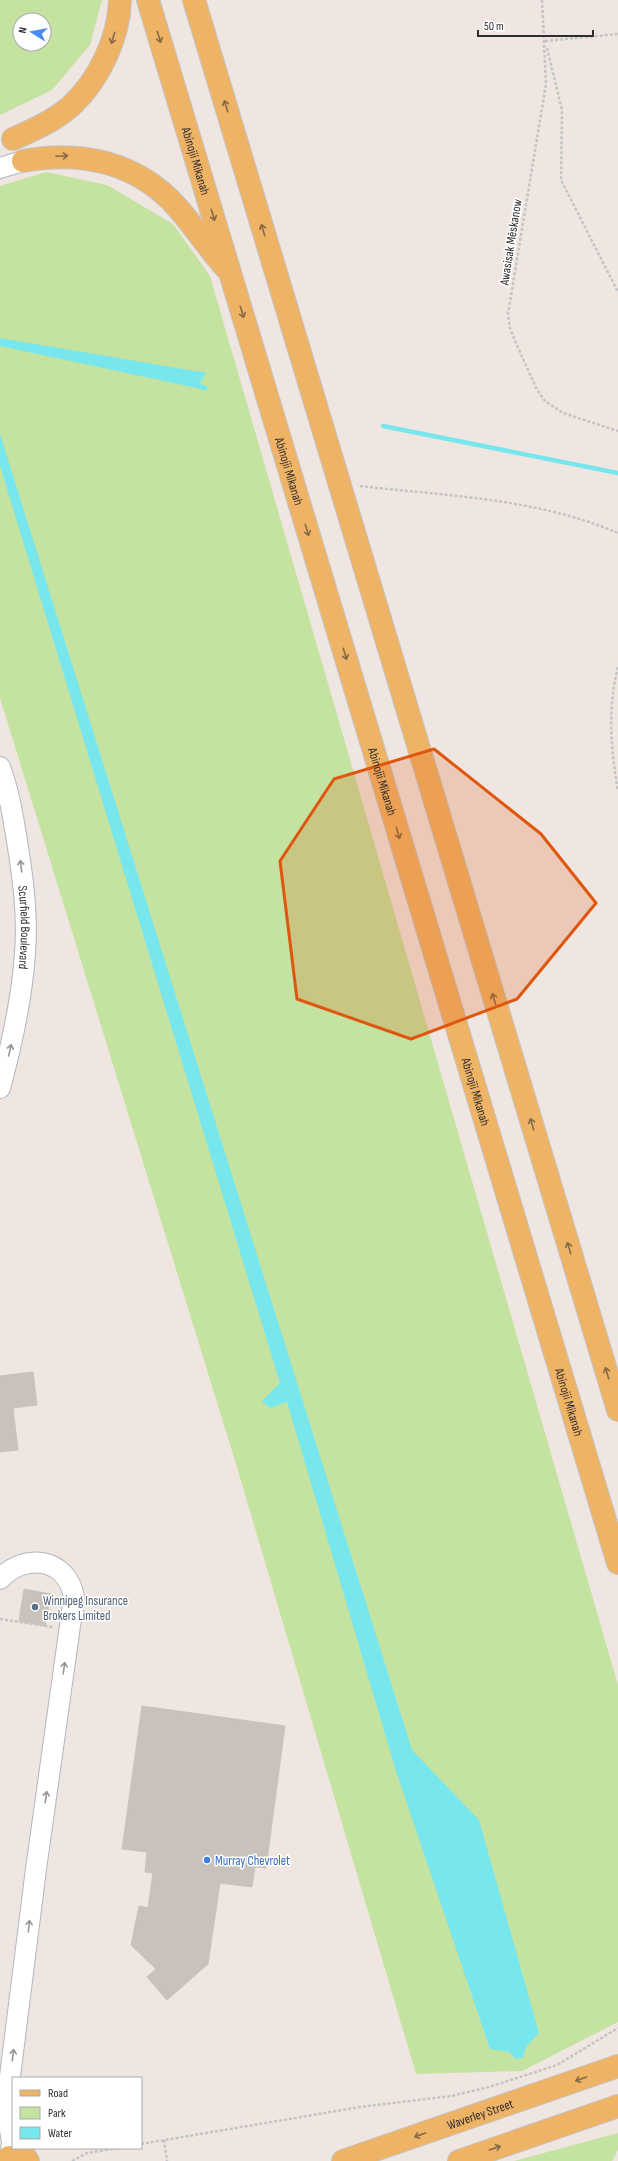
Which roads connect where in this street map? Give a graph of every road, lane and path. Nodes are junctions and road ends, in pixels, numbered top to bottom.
1 (120, 0) edge
2 (148, 0) edge
3 (194, 0) edge
4 (542, 0) edge
5 (618, 34) edge
6 (545, 41) junction
7 (6, 141) edge
8 (23, 161) joint
9 (0, 168) edge
10 (231, 274) junction
11 (618, 292) edge
12 (618, 431) edge
13 (339, 483) junction
14 (618, 533) edge
15 (618, 667) edge
16 (0, 767) edge
17 (618, 791) edge
18 (0, 1088) edge
19 (618, 1410) edge
20 (618, 1563) edge
21 (0, 1579) edge
22 (0, 1619) edge
23 (69, 1629) junction
24 (9, 2025) edge
25 (618, 2028) edge
26 (618, 2066) edge
27 (3, 2102) edge
28 (618, 2106) edge
29 (12, 2138) edge
30 (164, 2140) junction
31 (142, 2144) edge
32 (112, 2149) edge
33 (72, 2161) edge
34 (167, 2161) edge
35 (343, 2161) edge
36 (459, 2161) edge

1 -> 7 main road
2 -> 10 main road, Abinojii Mikanah
13 -> 3 main road
4 - 6 path, Awasisak Mēskanow
5 - 6 path
6 - 11 path
6 - 12 path, Awasisak Mēskanow
8 - 9 street
8 -> 10 main road
10 -> 20 main road, Abinojii Mikanah
13 - 14 path
19 -> 13 main road
15 - 17 path
18 -> 16 street, Scurfield Boulevard
21 - 23 street
22 - 23 path
24 -> 23 street
27 -> 24 street
25 - 30 path
26 -> 35 main road, Waverley Street
27 - 29 street
36 -> 28 main road
30 - 31 path
30 - 34 path
32 - 33 path

